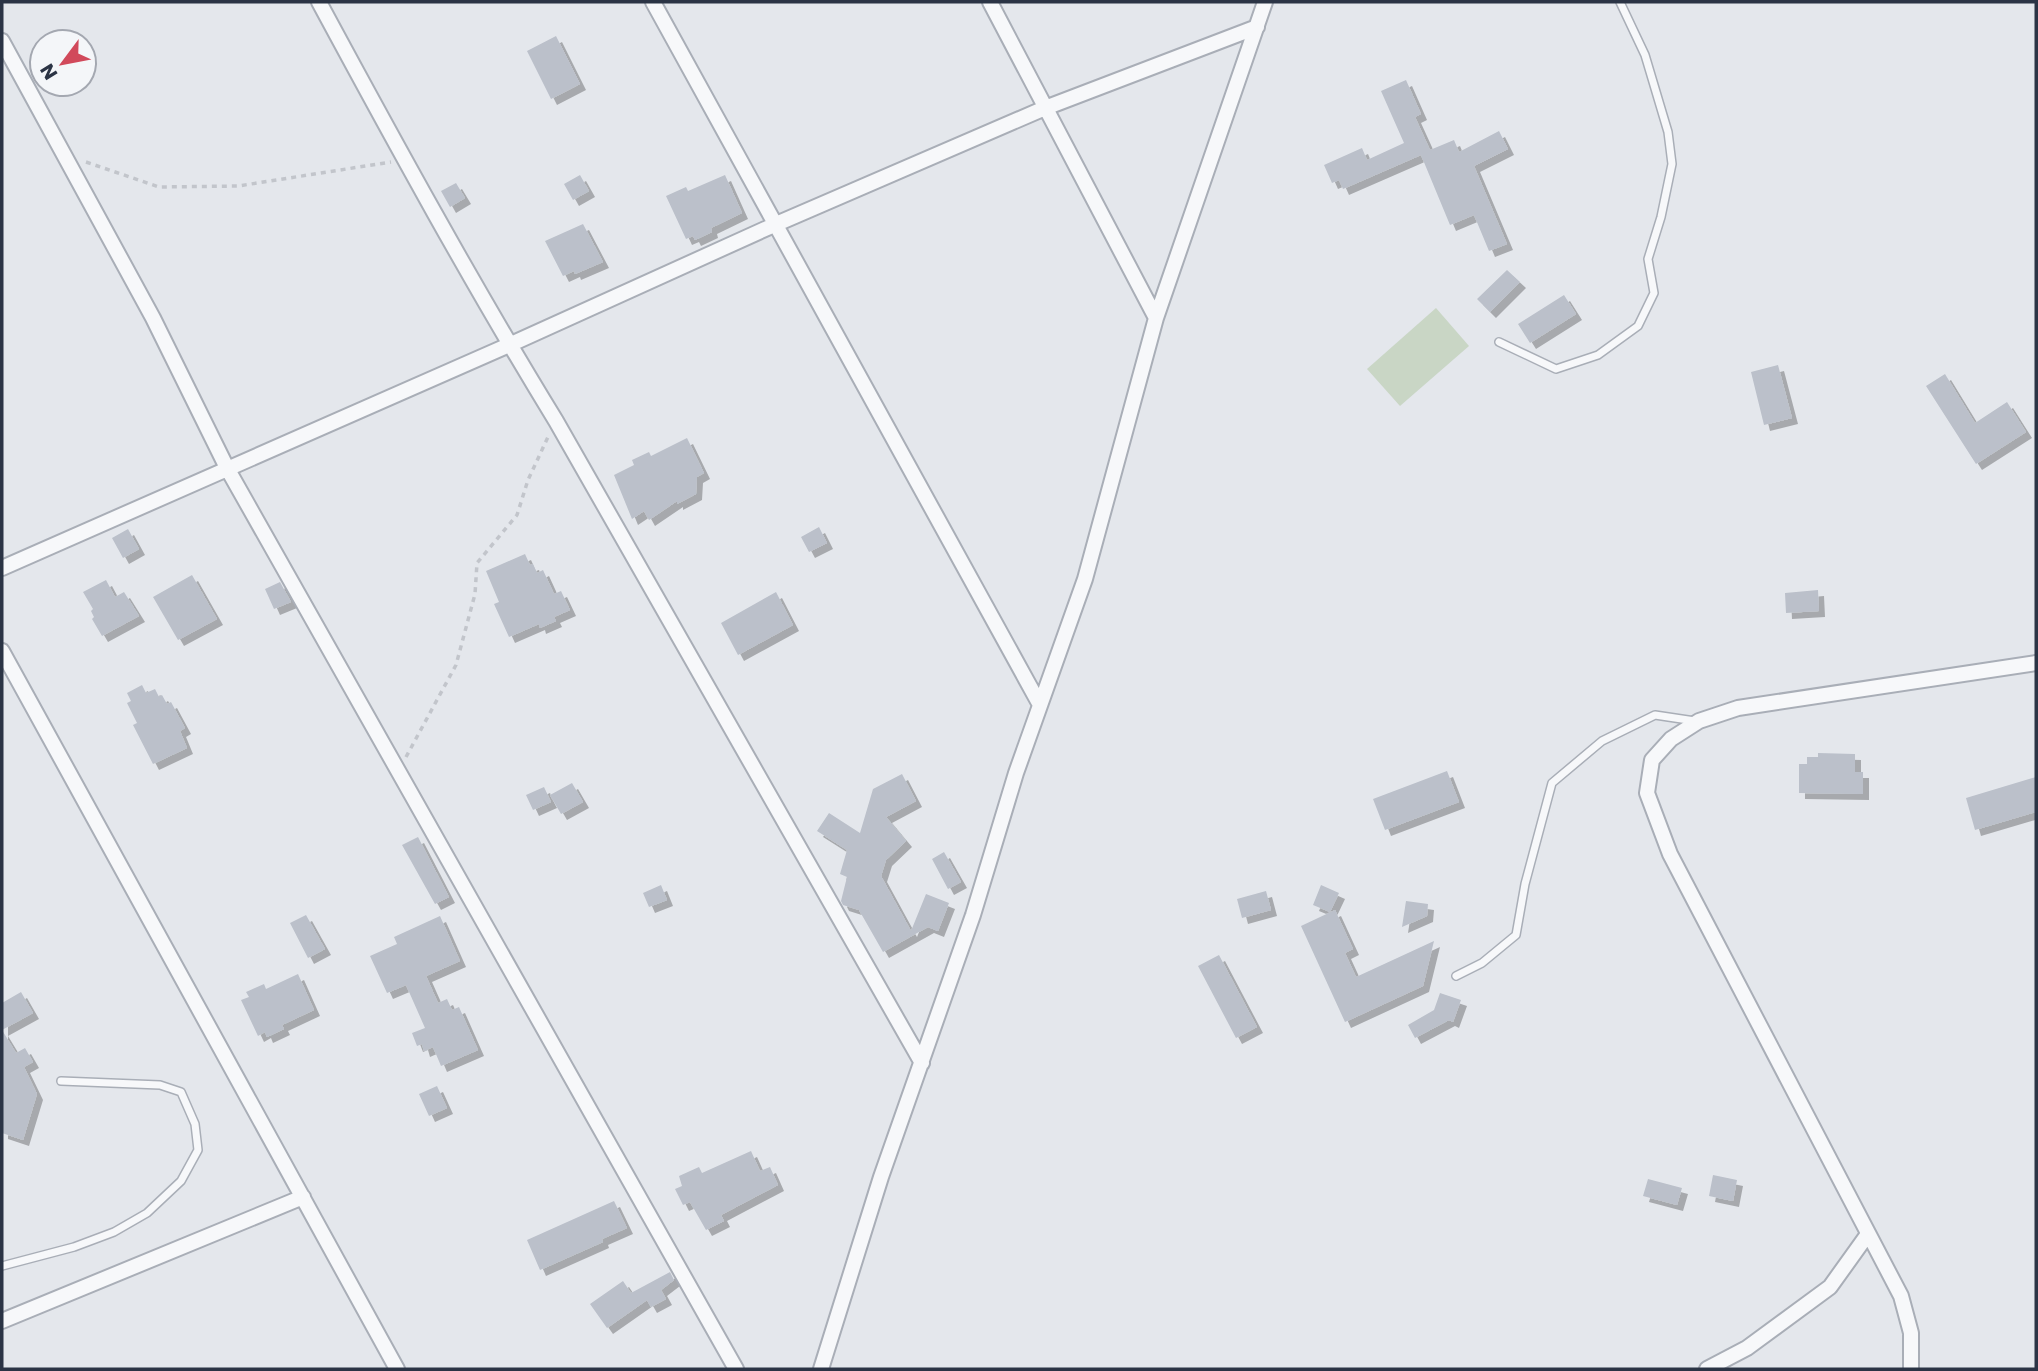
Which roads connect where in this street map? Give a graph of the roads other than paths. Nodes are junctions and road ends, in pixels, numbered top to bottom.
1 (319, 2) edge
2 (653, 2) edge
3 (990, 2) edge
4 (1265, 2) edge
5 (1620, 2) edge
6 (1257, 27) junction
7 (2, 41) edge
8 (1045, 108) junction
9 (774, 225) junction
10 (1156, 318) junction
11 (1499, 342) dead end
12 (509, 345) junction
13 (227, 468) junction
14 (2, 568) edge
15 (2, 651) edge
16 (2036, 663) edge
17 (1039, 703) junction
18 (1699, 721) junction
19 (1456, 976) dead end
20 (922, 1063) junction
21 (61, 1081) dead end
22 (303, 1197) junction
23 (1868, 1234) junction
24 (2, 1266) edge
25 (2, 1321) edge
26 (397, 1369) edge
27 (736, 1369) edge
28 (821, 1369) edge
29 (1707, 1369) edge
30 (1911, 1369) edge

1 - 12 street
2 - 9 street
3 - 8 street
4 - 6 street
5 - 11 lane
6 - 8 street
6 - 10 street
7 - 13 street
8 - 9 street
8 - 10 street
9 - 12 street
9 - 17 street
10 - 17 street
12 - 13 street
12 - 20 street
13 - 14 street
13 - 27 street
15 - 22 street
16 - 18 street
17 - 20 street
18 - 19 lane
18 - 23 street
20 - 28 street
21 - 24 lane
22 - 25 street
22 - 26 street
23 - 29 street
23 - 30 street

